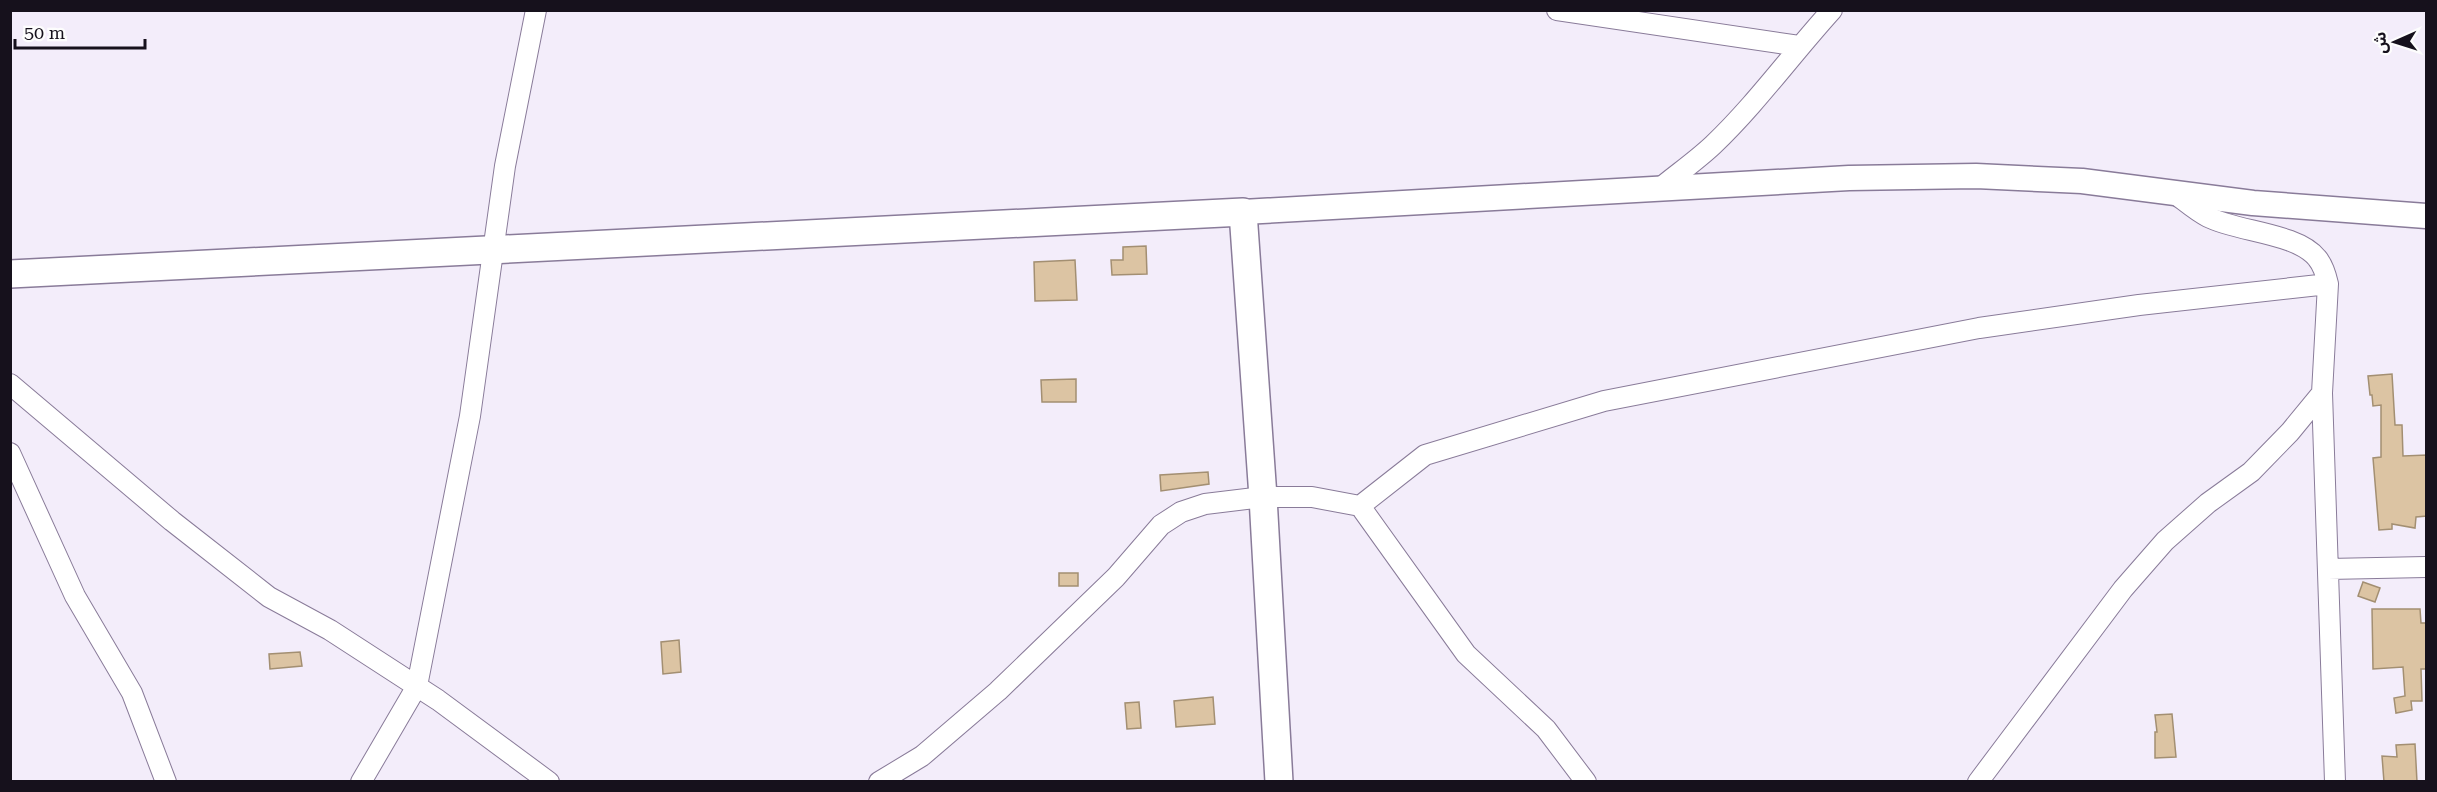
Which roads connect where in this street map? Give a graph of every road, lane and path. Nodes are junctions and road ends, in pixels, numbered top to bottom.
1 (536, 10) edge
2 (1557, 10) edge
3 (1832, 10) edge
4 (1799, 46) junction
5 (1659, 189) junction
6 (2174, 193) junction
7 (1243, 212) junction
8 (2427, 216) edge
9 (493, 250) junction
10 (10, 274) edge
11 (2328, 284) junction
12 (10, 384) edge
13 (2322, 393) junction
14 (10, 453) edge
15 (1263, 496) junction
16 (1360, 506) junction
17 (2427, 567) edge
18 (2328, 569) junction
19 (417, 686) junction
20 (166, 782) edge
21 (361, 782) edge
22 (549, 782) edge
23 (879, 782) edge
24 (1279, 782) edge
25 (1586, 782) edge
26 (1978, 782) edge
27 (2335, 782) edge

1 - 9 street
2 - 4 street
3 - 4 street
4 - 5 street
5 - 6 street
5 - 7 street
6 - 8 street
6 - 11 street
7 - 9 main road
7 - 15 main road
9 - 10 main road
9 - 19 street
11 - 13 street
11 - 16 street
12 - 19 street
13 - 18 street
13 - 26 street
14 - 20 street
15 - 16 street
15 - 23 street
15 - 24 main road
16 - 25 street
17 - 18 street
18 - 27 street
19 - 21 street
19 - 22 street

